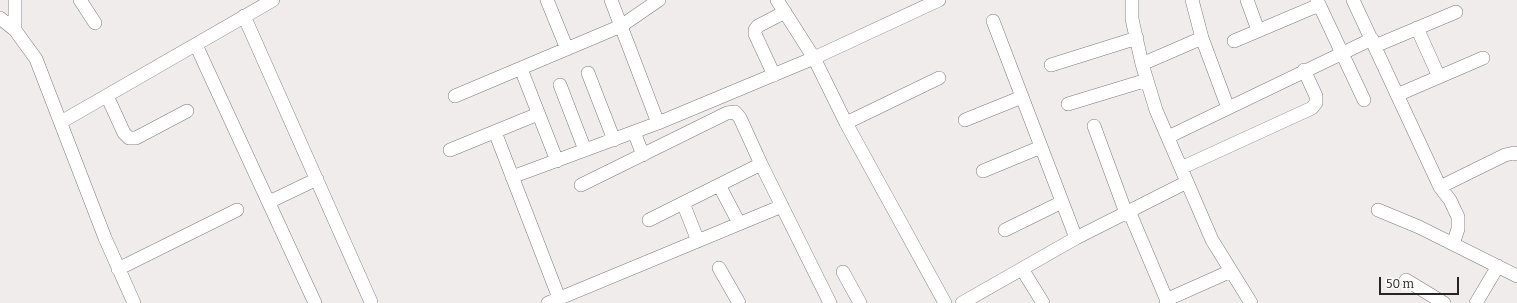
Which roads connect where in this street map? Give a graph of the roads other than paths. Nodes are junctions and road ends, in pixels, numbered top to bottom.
1 (15, 0) edge
2 (80, 0) edge
3 (273, 0) edge
4 (547, 0) edge
5 (611, 0) edge
6 (659, 0) edge
7 (777, 0) edge
8 (939, 0) edge
9 (1132, 0) edge
10 (1192, 0) edge
11 (1247, 0) edge
12 (1353, 0) edge
13 (1318, 2) edge
14 (785, 12) junction
15 (1456, 12) dead end
16 (244, 16) junction
17 (0, 18) edge
18 (993, 21) dead end
19 (95, 23) dead end
20 (621, 26) junction
21 (1417, 28) junction
22 (15, 30) junction
23 (1258, 30) junction
24 (1137, 38) junction
25 (1202, 38) junction
26 (1234, 41) dead end
27 (1374, 42) junction
28 (196, 45) junction
29 (567, 49) junction
30 (1342, 52) junction
31 (814, 58) junction
32 (1483, 58) dead end
33 (1142, 64) junction
34 (1051, 65) dead end
35 (521, 69) junction
36 (1304, 70) junction
37 (588, 73) dead end
38 (774, 75) junction
39 (1439, 77) junction
40 (939, 78) dead end
41 (1147, 80) junction
42 (560, 85) dead end
43 (1397, 95) junction
44 (107, 96) junction
45 (455, 96) dead end
46 (1022, 97) junction
47 (1364, 100) dead end
48 (1068, 104) dead end
49 (1228, 108) junction
50 (187, 111) dead end
51 (538, 114) junction
52 (965, 120) dead end
53 (61, 122) junction
54 (658, 123) junction
55 (846, 123) junction
56 (1094, 126) dead end
57 (494, 132) junction
58 (634, 132) junction
59 (1168, 137) junction
60 (614, 140) junction
61 (1041, 147) junction
62 (450, 150) dead end
63 (585, 150) junction
64 (1517, 154) edge
65 (643, 155) junction
66 (557, 161) junction
67 (761, 164) junction
68 (1181, 168) junction
69 (982, 171) dead end
70 (512, 177) junction
71 (317, 179) junction
72 (1187, 182) junction
73 (719, 185) junction
74 (581, 186) dead end
75 (1440, 187) junction
76 (269, 202) junction
77 (1062, 202) junction
78 (683, 203) junction
79 (782, 206) junction
80 (236, 210) dead end
81 (1378, 210) dead end
82 (1128, 212) junction
83 (649, 220) dead end
84 (739, 223) junction
85 (1005, 230) dead end
86 (1076, 238) junction
87 (698, 241) junction
88 (1453, 244) junction
89 (1498, 266) junction
90 (719, 268) dead end
91 (1022, 268) junction
92 (118, 269) junction
93 (1231, 271) junction
94 (843, 272) dead end
95 (1517, 276) edge
96 (1406, 280) dead end
97 (975, 300) edge
98 (553, 301) edge
99 (1167, 301) edge
100 (371, 302) dead end
101 (134, 303) edge
102 (315, 303) edge
103 (739, 303) edge
104 (830, 303) edge
105 (860, 303) edge
106 (945, 303) edge
107 (962, 303) edge
108 (1043, 303) edge
109 (1251, 303) edge
110 (1444, 303) edge
111 (1476, 303) edge

1 - 22 street
2 - 19 street
3 - 16 street
4 - 29 street
5 - 20 street
6 - 20 street
7 - 14 street
8 - 31 street
9 - 24 street
10 - 25 street
11 - 23 street
12 - 27 street
13 - 23 street
13 - 30 street
14 - 31 street
14 - 38 street
15 - 21 street
16 - 28 street
16 - 71 street
17 - 22 street
18 - 46 street
20 - 29 street
20 - 54 street
21 - 27 street
21 - 39 street
22 - 53 street
23 - 26 street
24 - 33 street
24 - 34 street
25 - 33 street
25 - 49 street
27 - 30 street
27 - 43 street
28 - 44 street
28 - 76 street
29 - 35 street
30 - 36 street
30 - 47 street
31 - 38 street
31 - 55 street
32 - 39 street
33 - 41 street
35 - 45 street
35 - 51 street
36 - 49 street
36 - 68 street
37 - 60 street
38 - 54 street
39 - 43 street
40 - 55 street
41 - 48 street
41 - 59 street
42 - 63 street
43 - 75 street
44 - 50 street
44 - 53 street
46 - 52 street
46 - 61 street
49 - 59 street
51 - 57 street
51 - 66 street
53 - 92 street
54 - 58 street
55 - 106 street
56 - 82 street
57 - 62 street
57 - 70 street
58 - 60 street
58 - 65 street
59 - 68 street
60 - 63 street
61 - 69 street
61 - 77 street
63 - 66 street
64 - 75 street
65 - 67 street
65 - 74 street
66 - 70 street
67 - 73 street
67 - 79 street
68 - 72 street
70 - 98 street
71 - 76 street
71 - 100 street
72 - 82 street
72 - 93 street
73 - 78 street
73 - 84 street
75 - 88 street
76 - 102 street
77 - 85 street
77 - 86 street
78 - 83 street
78 - 87 street
79 - 84 street
79 - 104 street
80 - 92 street
81 - 88 street
82 - 86 street
82 - 99 street
84 - 87 street
86 - 91 street
87 - 98 street
88 - 89 street
89 - 95 street
89 - 111 street
90 - 103 street
91 - 97 street
91 - 108 street
92 - 101 street
93 - 99 street
93 - 109 street
94 - 105 street
96 - 110 street
97 - 107 street

